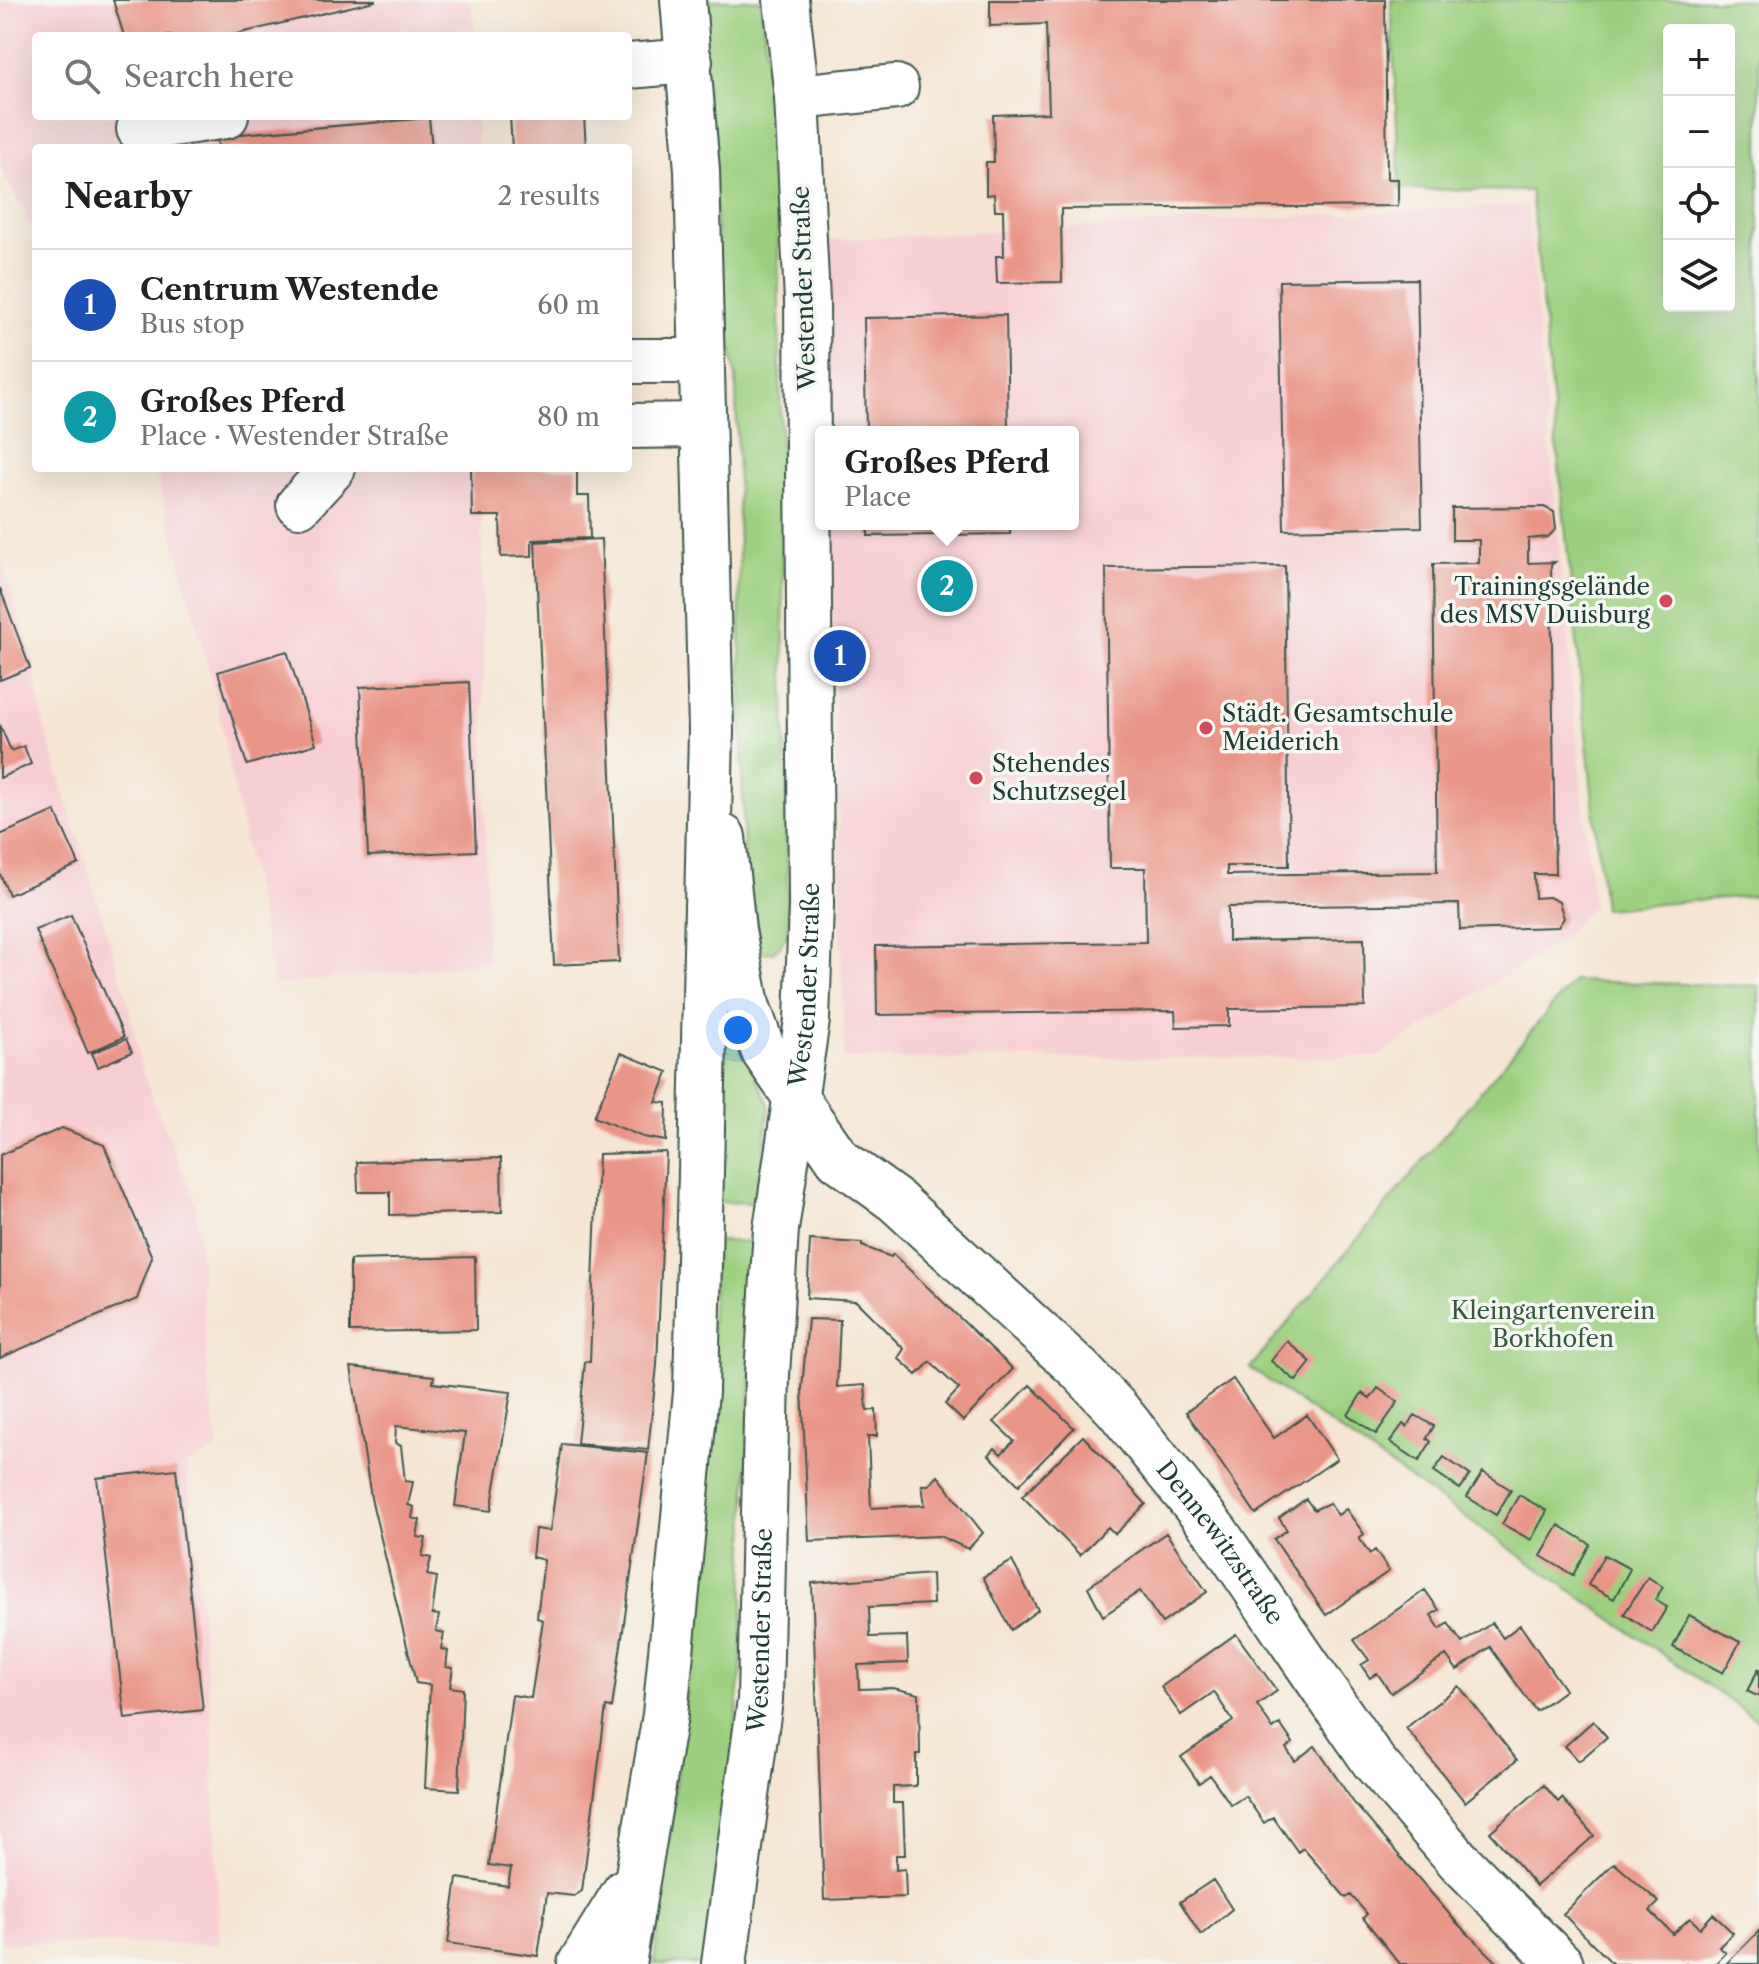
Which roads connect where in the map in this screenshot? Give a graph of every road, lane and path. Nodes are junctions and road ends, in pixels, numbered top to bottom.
1 (683, 0) edge
2 (786, 0) edge
3 (690, 61) junction
4 (632, 66) edge
5 (896, 87) dead end
6 (797, 97) junction
7 (199, 120) edge
8 (139, 129) dead end
9 (632, 361) edge
10 (702, 361) junction
11 (703, 425) junction
12 (632, 426) edge
13 (329, 472) edge
14 (299, 505) dead end
15 (711, 731) junction
16 (795, 1100) junction
17 (838, 1159) junction
18 (784, 1174) junction
19 (637, 1872) junction
20 (580, 1964) edge
21 (623, 1964) edge
22 (724, 1964) edge
23 (1561, 1964) edge

1 - 3 main road
2 - 6 main road, Westender Straße
3 - 4 main road
3 - 10 main road
5 - 6 main road
6 - 16 main road, Westender Straße
7 - 8 main road
9 - 10 main road
10 - 11 main road
11 - 12 main road
11 - 15 main road
13 - 14 main road
15 - 16 main road, Dennewitzstraße
15 - 19 main road
16 - 17 main road, Dennewitzstraße
16 - 18 main road, Westender Straße
17 - 18 main road
17 - 23 main road, Dennewitzstraße
18 - 22 main road, Westender Straße
19 - 20 main road
19 - 21 main road

